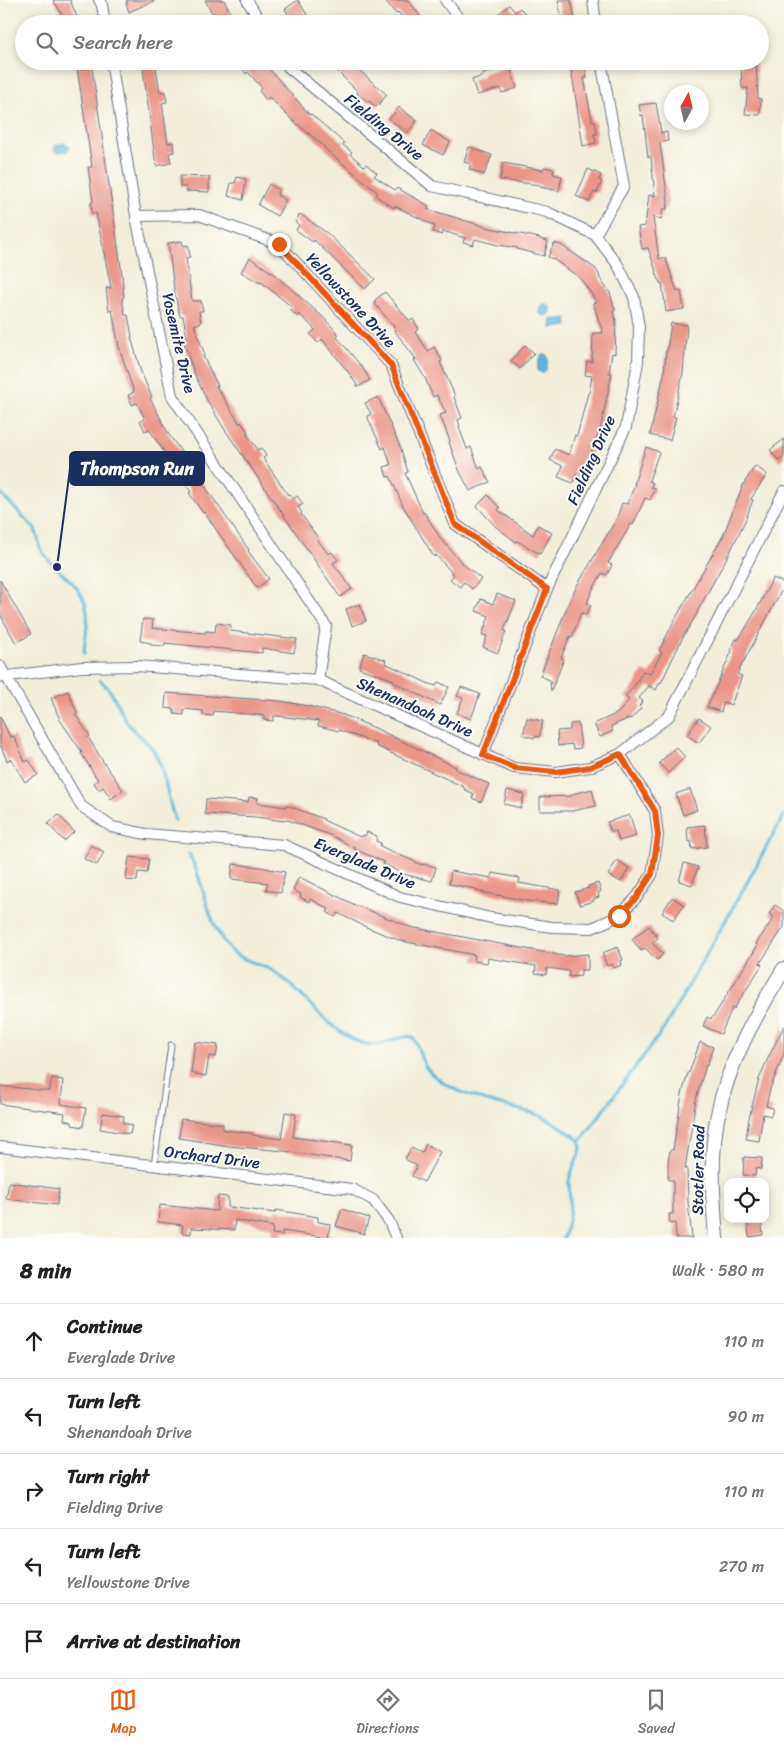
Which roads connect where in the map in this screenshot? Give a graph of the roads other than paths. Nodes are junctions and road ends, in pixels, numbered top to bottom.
1 (98, 0) edge
2 (247, 0) edge
3 (444, 0) edge
4 (593, 0) edge
5 (104, 15) edge
6 (256, 15) edge
7 (456, 15) edge
8 (595, 15) edge
9 (112, 70) edge
10 (292, 70) edge
11 (603, 70) edge
12 (136, 216) junction
13 (595, 235) junction
14 (784, 491) edge
15 (547, 589) junction
16 (0, 666) edge
17 (3, 677) edge
18 (318, 680) junction
19 (620, 754) junction
20 (483, 755) junction
21 (784, 969) edge
22 (171, 1046) dead end
23 (0, 1147) edge
24 (154, 1165) junction
25 (396, 1238) edge
26 (716, 1238) edge

1 - 5 street
2 - 6 street
3 - 7 street
4 - 8 street
9 - 12 street, Yosemite Drive
10 - 13 street, Fielding Drive
11 - 13 street
12 - 15 street, Yellowstone Drive
12 - 18 street, Yosemite Drive
13 - 15 street, Fielding Drive
14 - 19 street, Shenandoah Drive
15 - 20 street, Fielding Drive
16 - 17 street, Everglade Drive
17 - 18 street, Shenandoah Drive
17 - 19 street, Everglade Drive
18 - 20 street, Shenandoah Drive
19 - 20 street, Shenandoah Drive
21 - 26 street, Stotler Road
22 - 24 lane
23 - 24 street, Orchard Drive
24 - 25 street, Orchard Drive

